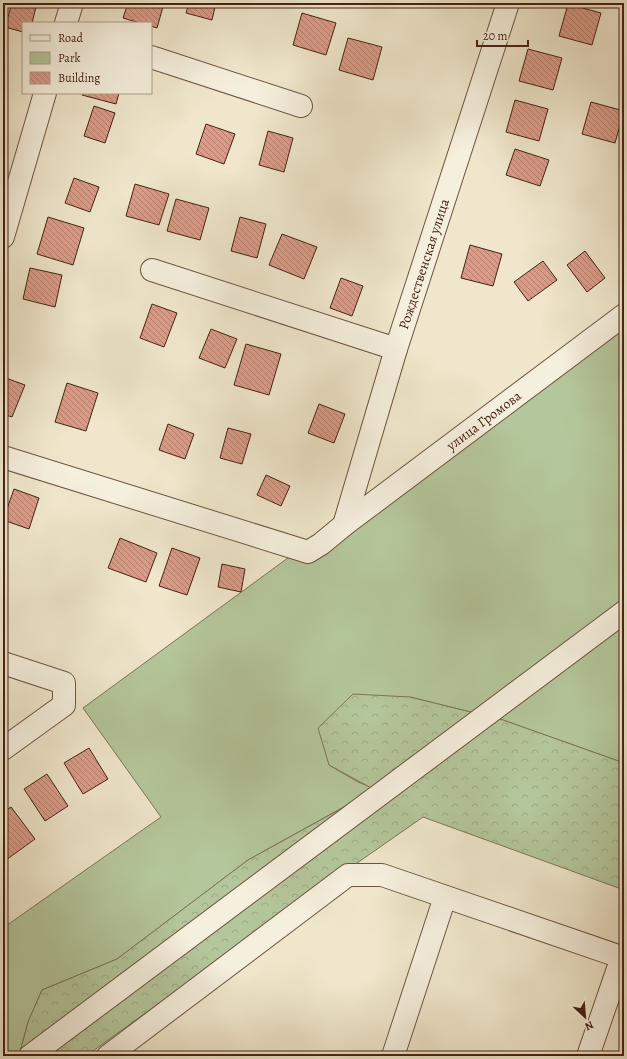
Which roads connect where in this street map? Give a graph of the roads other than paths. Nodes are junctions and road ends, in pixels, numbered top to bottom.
1 (72, 3) edge
2 (508, 3) edge
3 (66, 22) edge
4 (152, 57) edge
5 (45, 94) edge
6 (301, 106) dead end
7 (3, 237) edge
8 (152, 270) dead end
9 (624, 315) edge
10 (396, 349) junction
11 (3, 457) edge
12 (344, 525) junction
13 (624, 612) edge
14 (3, 663) edge
15 (3, 749) edge
16 (446, 897) junction
17 (623, 958) edge
18 (30, 1056) edge
19 (108, 1056) edge
20 (393, 1056) edge
21 (588, 1056) edge

1 - 3 street
2 - 10 street, Рождественская улица
4 - 6 street
5 - 7 street
8 - 10 street
9 - 12 street, улица Громова
10 - 12 street, Рождественская улица
11 - 12 street, улица Громова
13 - 18 street
14 - 15 street
16 - 17 street
16 - 19 street
16 - 20 street
17 - 21 street

